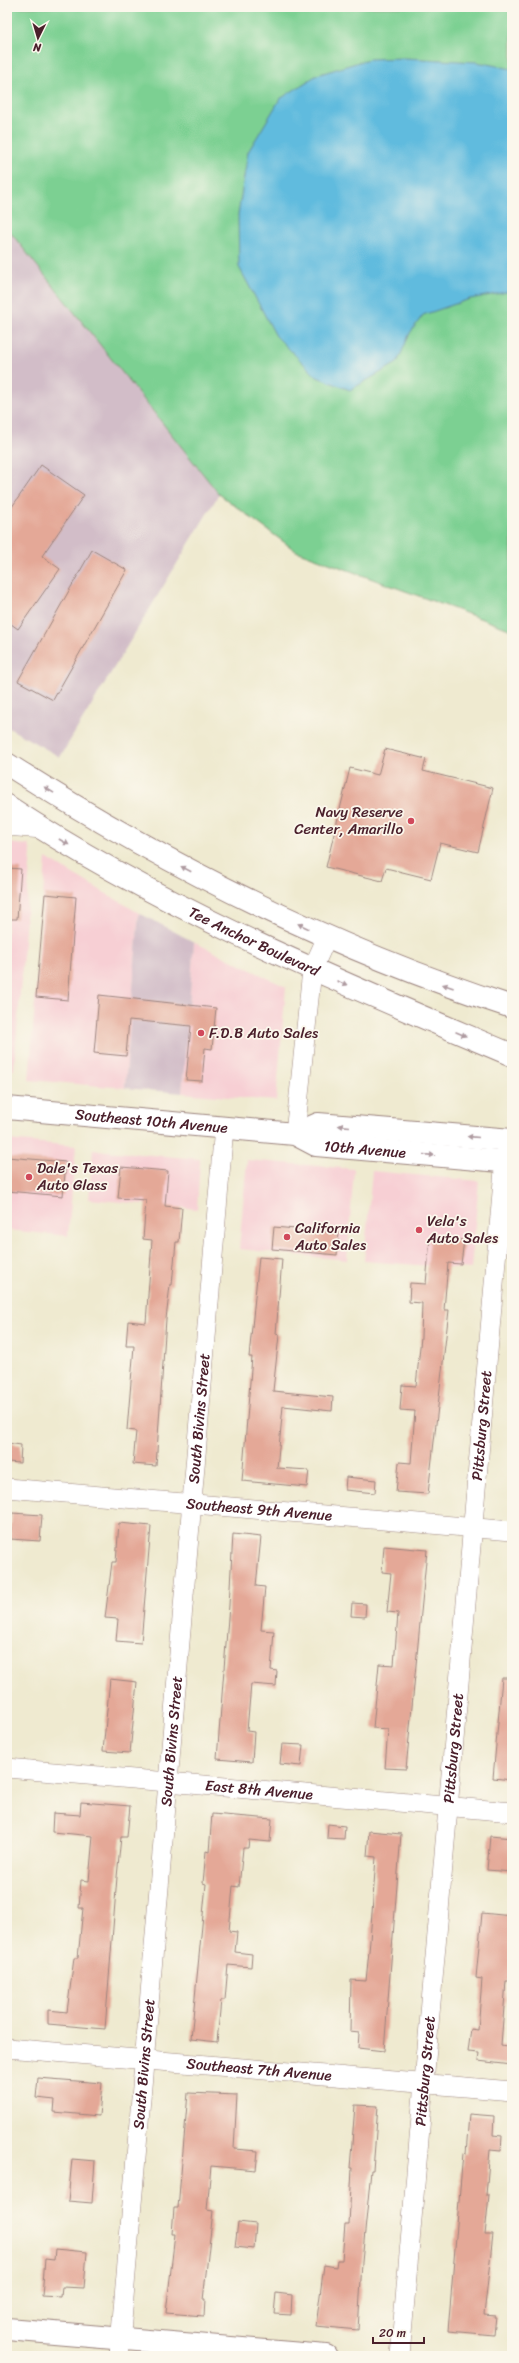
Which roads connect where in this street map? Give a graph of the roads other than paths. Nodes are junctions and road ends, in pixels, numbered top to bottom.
1 (7, 764) edge
2 (7, 806) edge
3 (7, 826) edge
4 (42, 829) junction
5 (327, 937) junction
6 (312, 970) junction
7 (512, 1007) edge
8 (512, 1055) edge
9 (7, 1108) edge
10 (224, 1127) junction
11 (295, 1134) junction
12 (509, 1140) edge
13 (508, 1162) edge
14 (7, 1488) edge
15 (192, 1504) junction
16 (472, 1528) junction
17 (512, 1531) edge
18 (7, 1768) edge
19 (168, 1782) junction
20 (447, 1806) junction
21 (512, 1812) edge
22 (7, 2048) edge
23 (146, 2060) junction
24 (424, 2084) junction
25 (512, 2091) edge
26 (7, 2329) edge
27 (120, 2348) edge
28 (326, 2356) edge
29 (400, 2356) edge

5 -> 1 main road
2 - 4 main road, Tee Anchor Boulevard
3 - 4 street
4 -> 6 main road, Tee Anchor Boulevard
5 - 6 street
7 -> 5 main road
6 -> 8 main road, Tee Anchor Boulevard
6 - 11 street
9 - 10 main road, Southeast 10th Avenue
10 - 11 main road, Southeast 10th Avenue
10 - 15 street, South Bivins Street
12 -> 11 main road, 10th Avenue
11 -> 13 main road, 10th Avenue
12 - 13 street, Pittsburg Street
13 - 16 street, Pittsburg Street
14 - 15 street, Southeast 9th Avenue
15 - 16 street, Southeast 9th Avenue
15 - 19 street, South Bivins Street
16 - 17 street, Southeast 9th Avenue
16 - 20 street, Pittsburg Street
18 - 19 street, East 8th Avenue
19 - 20 street, East 8th Avenue
19 - 23 street, South Bivins Street
20 - 21 street, East 8th Avenue
20 - 24 street, Pittsburg Street
22 - 23 street, Southeast 7th Avenue
23 - 24 street, Southeast 7th Avenue
23 - 27 street, South Bivins Street
24 - 25 street, Southeast 7th Avenue
24 - 29 street, Pittsburg Street
26 - 27 main road
27 - 28 main road

